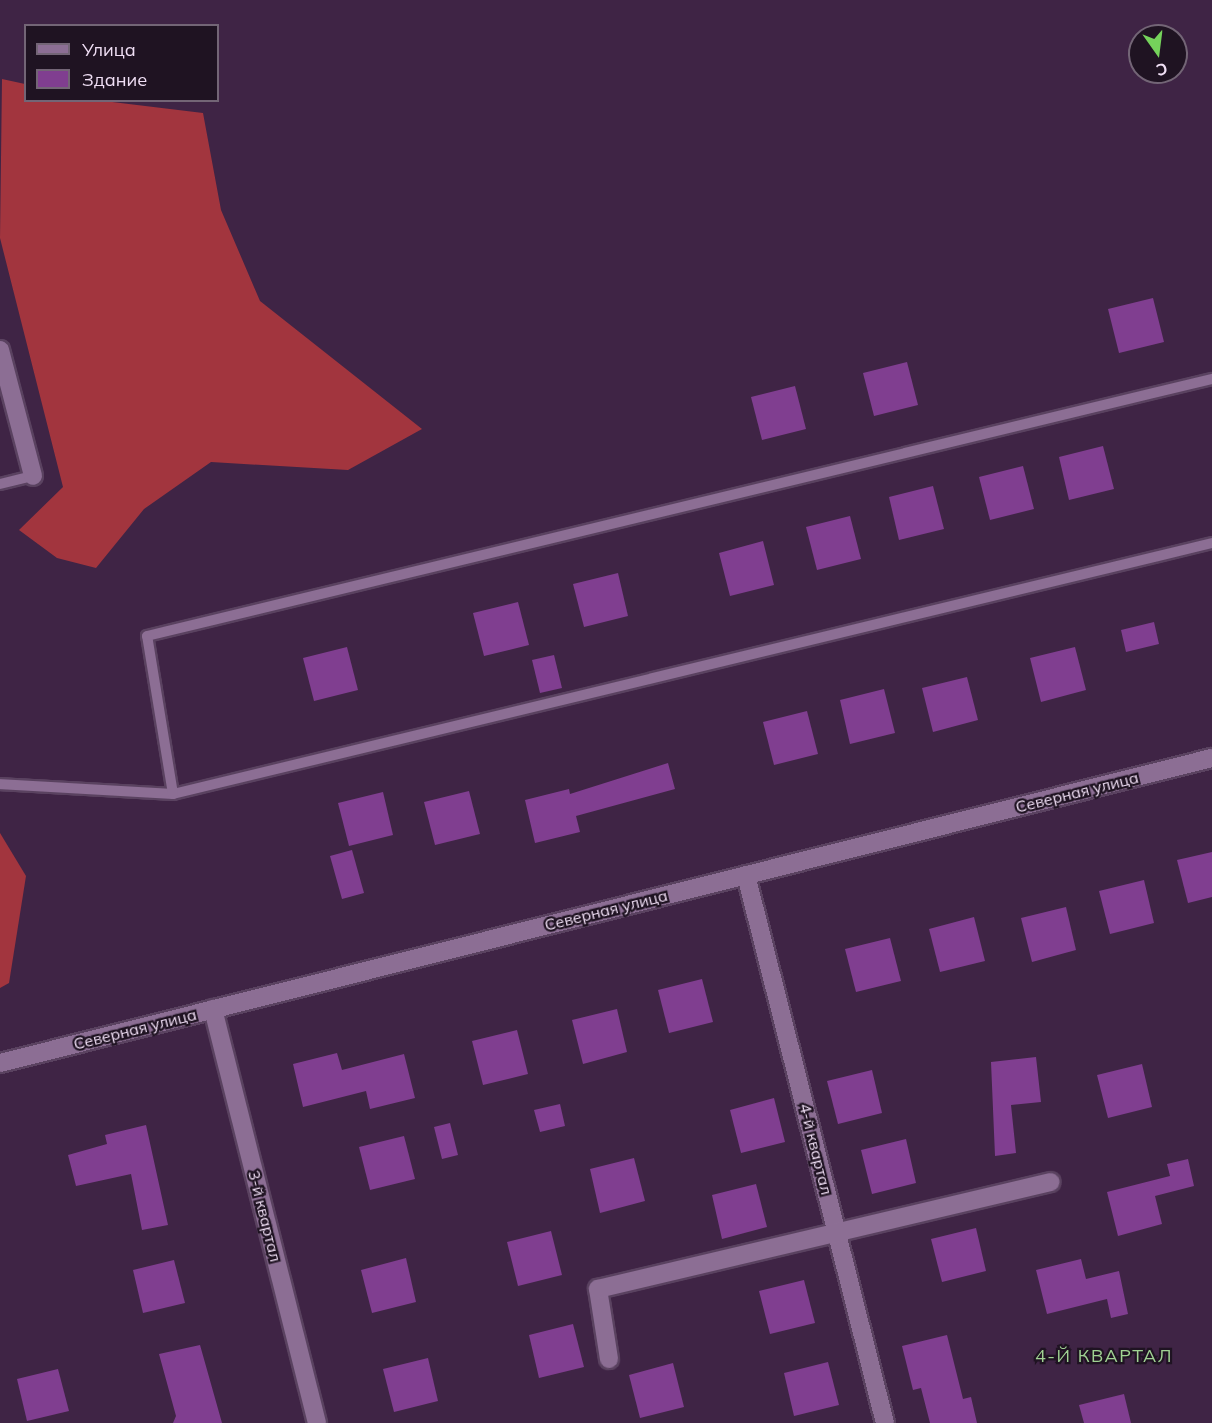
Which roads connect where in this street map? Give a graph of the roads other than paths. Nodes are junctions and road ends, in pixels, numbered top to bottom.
1 (0, 350) edge
2 (1212, 379) edge
3 (33, 476) joint
4 (0, 484) edge
5 (1212, 543) edge
6 (1212, 758) edge
7 (0, 784) edge
8 (173, 794) junction
9 (746, 875) junction
10 (213, 1009) junction
11 (0, 1063) edge
12 (1051, 1182) dead end
13 (838, 1236) junction
14 (609, 1359) dead end
15 (317, 1423) edge
16 (885, 1423) edge

1 - 3 street
2 - 8 lane
3 - 4 lane
5 - 8 lane
6 - 9 street, Северная улица
7 - 8 lane
9 - 10 street, Северная улица
9 - 13 street, 4-й квартал
10 - 11 street, Северная улица
10 - 15 street, 3-й квартал
12 - 13 street
13 - 14 street
13 - 16 street, 4-й квартал

